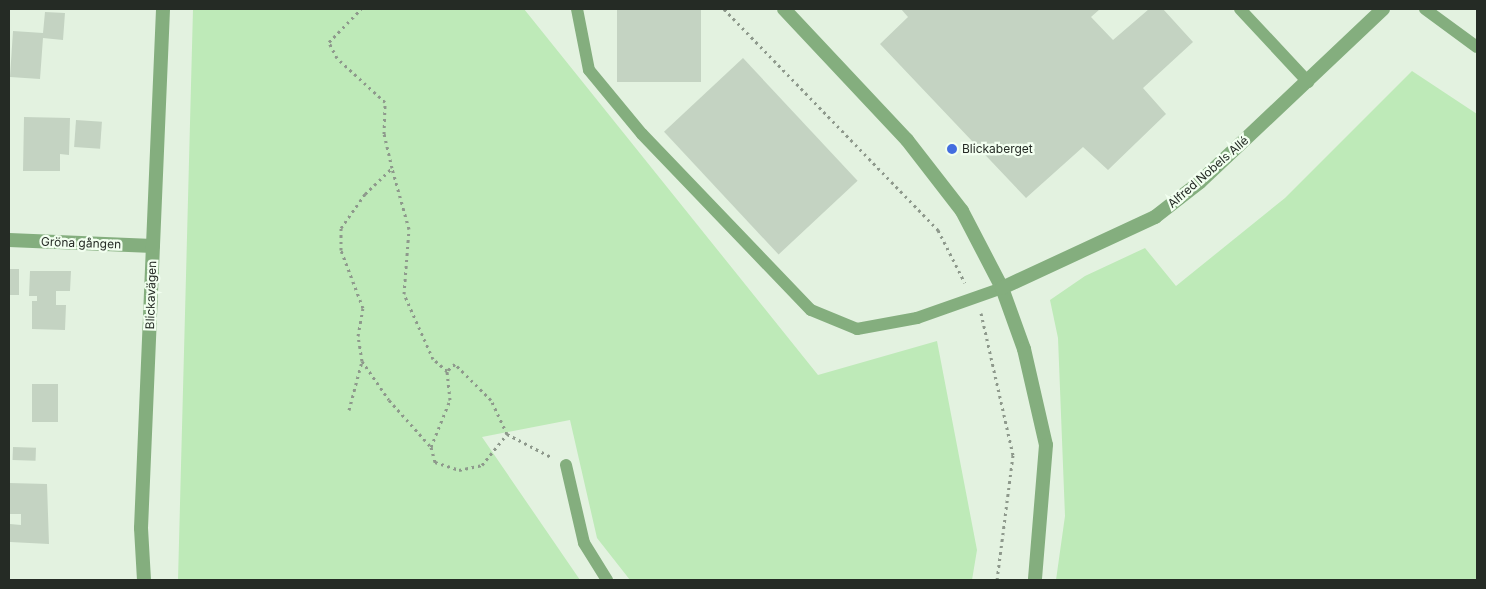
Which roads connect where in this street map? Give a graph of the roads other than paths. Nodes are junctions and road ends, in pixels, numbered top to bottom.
1 (163, 9) edge
2 (577, 9) edge
3 (784, 9) edge
4 (1240, 9) edge
5 (1382, 9) edge
6 (1425, 9) edge
7 (1477, 47) edge
8 (1308, 82) junction
9 (9, 240) edge
10 (153, 246) junction
11 (1002, 288) junction
12 (566, 465) road end
13 (144, 580) edge
14 (607, 580) edge
15 (1036, 580) edge

1 - 10 street, Blickavägen
2 - 11 lane
3 - 11 street
4 - 8 lane
5 - 8 street, Alfred Nobels Allé
6 - 7 lane
8 - 11 street, Alfred Nobels Allé
9 - 10 street, Gröna gången
10 - 13 street, Blickavägen
11 - 15 street
12 - 14 lane

